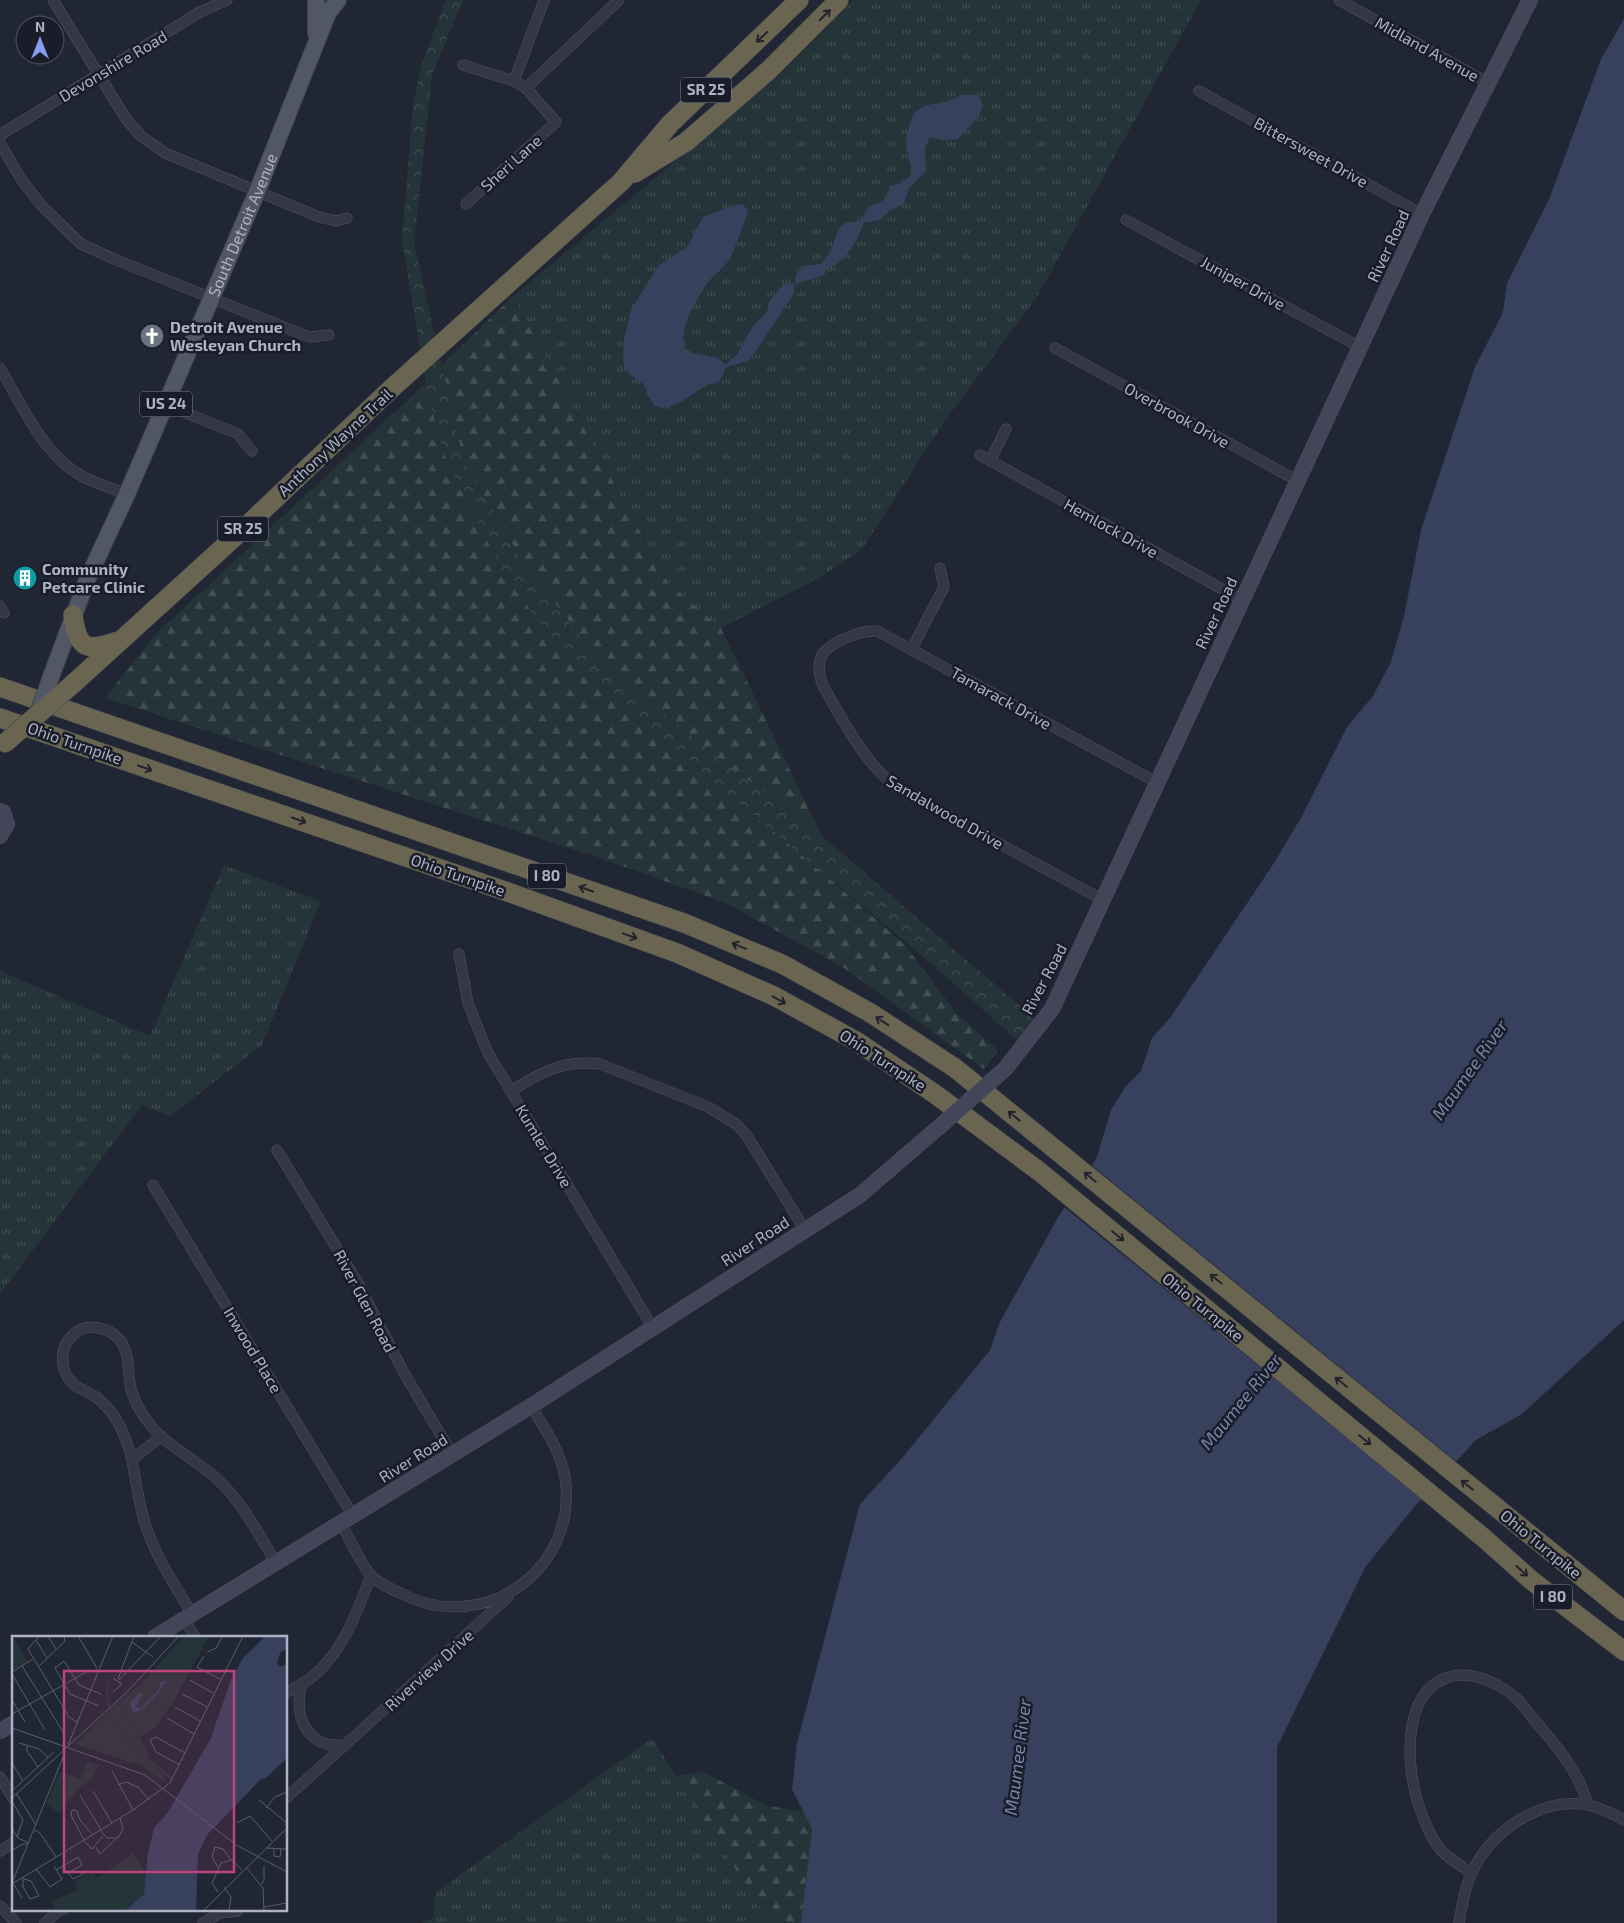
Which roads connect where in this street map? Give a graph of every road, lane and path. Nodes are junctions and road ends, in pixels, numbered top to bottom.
1 (53, 0) edge
2 (227, 0) edge
3 (316, 0) edge
4 (338, 0) edge
5 (544, 0) edge
6 (619, 0) edge
7 (799, 0) edge
8 (839, 0) edge
9 (1338, 0) edge
10 (1530, 0) edge
11 (316, 42) junction
12 (463, 65) dead end
13 (98, 76) junction
14 (514, 81) junction
15 (1488, 83) junction
16 (526, 88) junction
17 (1199, 91) dead end
18 (0, 135) edge
19 (0, 143) edge
20 (621, 182) junction
21 (257, 192) junction
22 (466, 204) dead end
23 (1422, 214) junction
24 (347, 218) dead end
25 (1126, 220) dead end
26 (211, 299) junction
27 (329, 335) dead end
28 (1360, 347) junction
29 (1055, 348) dead end
30 (0, 368) edge
31 (166, 405) junction
32 (1006, 429) dead end
33 (252, 451) dead end
34 (980, 455) dead end
35 (990, 460) junction
36 (1298, 481) junction
37 (127, 494) junction
38 (940, 568) dead end
39 (1242, 600) junction
40 (73, 615) junction
41 (844, 639) joint
42 (121, 640) junction
43 (911, 650) junction
44 (0, 687) edge
45 (39, 711) junction
46 (0, 718) edge
47 (2, 746) edge
48 (1156, 782) junction
49 (0, 810) edge
50 (0, 836) edge
51 (1103, 900) junction
52 (459, 954) dead end
53 (511, 1091) junction
54 (276, 1150) dead end
55 (153, 1184) dead end
56 (805, 1230) junction
57 (653, 1328) junction
58 (531, 1406) junction
59 (160, 1437) junction
60 (452, 1454) junction
61 (133, 1459) junction
62 (347, 1519) junction
63 (276, 1563) junction
64 (371, 1575) junction
65 (512, 1593) junction
66 (1624, 1611) edge
67 (188, 1616) junction
68 (157, 1636) edge
69 (194, 1636) edge
70 (1624, 1651) edge
71 (302, 1683) junction
72 (288, 1691) edge
73 (12, 1724) edge
74 (0, 1731) edge
75 (345, 1745) junction
76 (0, 1777) edge
77 (288, 1796) edge
78 (12, 1797) edge
79 (1588, 1805) junction
80 (1624, 1820) edge
81 (12, 1843) edge
82 (0, 1851) edge
83 (1471, 1873) junction
84 (0, 1906) edge
85 (61, 1910) edge
86 (237, 1911) dead end
87 (16, 1923) edge
88 (45, 1923) edge
89 (203, 1923) edge
90 (1459, 1923) edge

1 - 13 street
2 - 13 street, Devonshire Road
3 - 11 main road, South Detroit Avenue / US 24
4 - 11 main road, South Detroit Avenue / US 24
5 - 14 street
6 - 16 street
7 -> 20 highway, Anthony Wayne Trail / SR 25
20 -> 8 highway, Anthony Wayne Trail / SR 25
9 - 15 street, Midland Avenue
10 - 15 street, River Road
11 - 21 main road, South Detroit Avenue / US 24
12 - 14 street
13 - 18 street, Devonshire Road
13 - 21 street
14 - 16 street
15 - 23 street, River Road
16 - 22 street, Sheri Lane
17 - 23 street, Bittersweet Drive
19 - 26 street
20 - 42 highway, Anthony Wayne Trail / SR 25
21 - 24 street
21 - 26 main road, South Detroit Avenue / US 24
23 - 28 street, River Road
25 - 28 street, Juniper Drive
26 - 27 street
26 - 31 main road, South Detroit Avenue / US 24
28 - 36 street, River Road
29 - 36 street, Overbrook Drive
30 - 37 street
31 - 33 street
31 - 37 main road, South Detroit Avenue / US 24
32 - 35 street
34 - 35 street, Hemlock Drive
35 - 39 street, Hemlock Drive
36 - 39 street, River Road
37 - 40 main road, South Detroit Avenue / US 24
38 - 43 street
39 - 48 street, River Road
40 - 42 highway
40 - 45 main road, South Detroit Avenue / US 24, bridge
41 - 43 street, Tamarack Drive
41 - 51 street, Sandalwood Drive
42 - 45 highway, Anthony Wayne Trail / SR 25, bridge
43 - 48 street, Tamarack Drive
66 -> 44 highway, Ohio Turnpike / I 80
45 - 47 highway, Anthony Wayne Trail / US 24, bridge
46 -> 70 highway, Ohio Turnpike / I 80
48 - 51 street, River Road
49 - 50 street
51 - 56 street, River Road, bridge
52 - 53 street, Kumler Drive
53 - 56 street
53 - 57 street, Kumler Drive
54 - 60 street, River Glen Road
55 - 62 street, Inwood Place
56 - 57 street, River Road
57 - 58 street, River Road
58 - 60 street, River Road
58 - 65 street, Riverview Drive
59 - 61 street
59 - 61 street
59 - 63 street
60 - 62 street, River Road
61 - 67 street
62 - 63 street, River Road
62 - 64 street, Inwood Place
63 - 67 street, River Road
64 - 65 street
64 - 71 street
65 - 75 street, Riverview Drive
67 - 68 street, River Road
67 - 69 street
71 - 72 street
71 - 75 street
73 - 74 street
75 - 77 street, Riverview Drive
76 - 78 street
79 - 80 street
79 - 83 street
79 - 83 street
81 - 82 street
83 - 90 street
84 - 87 street
85 - 88 street
86 - 89 street

